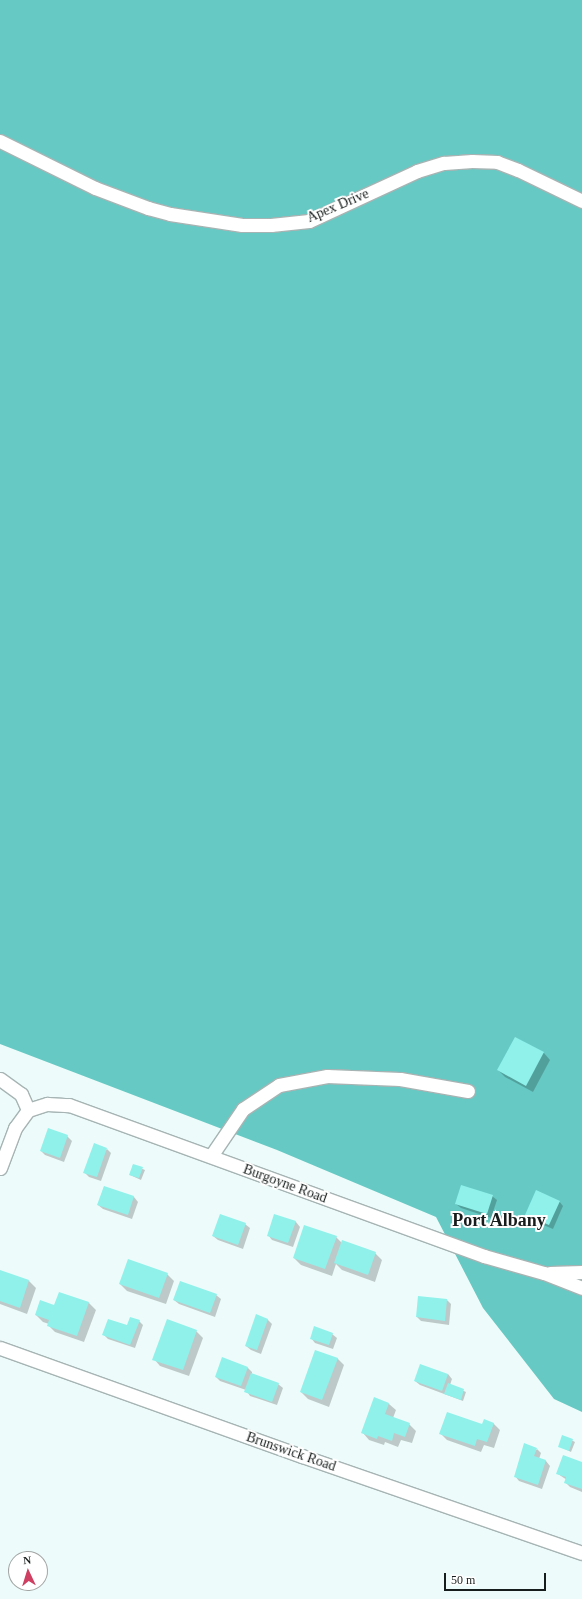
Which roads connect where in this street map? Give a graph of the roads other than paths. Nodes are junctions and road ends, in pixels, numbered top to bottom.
1 (0, 141) edge
2 (582, 201) edge
3 (0, 1079) edge
4 (468, 1092) dead end
5 (28, 1110) junction
6 (211, 1156) junction
7 (0, 1168) edge
8 (582, 1272) edge
9 (544, 1273) junction
10 (582, 1288) edge
11 (0, 1348) edge
12 (582, 1553) edge

1 - 2 street, Apex Drive
3 - 5 street
4 - 6 street
5 - 6 street, Burgoyne Road
5 - 7 street
6 - 9 street, Burgoyne Road
8 - 9 street
9 - 10 street, Burgoyne Road
11 - 12 street, Brunswick Road

